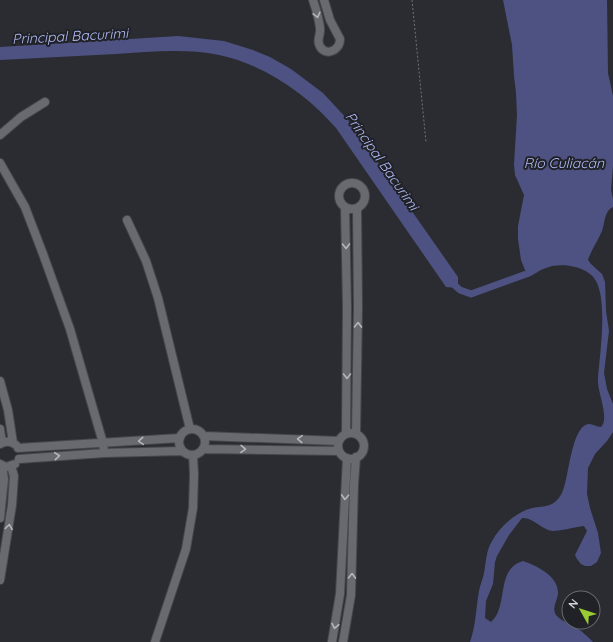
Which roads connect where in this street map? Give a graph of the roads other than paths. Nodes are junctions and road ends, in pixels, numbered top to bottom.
1 (313, 0) edge
2 (324, 0) edge
3 (45, 102) dead end
4 (0, 135) edge
5 (0, 163) edge
6 (345, 207) junction
7 (357, 208) junction
8 (127, 220) dead end
9 (347, 307) junction
10 (358, 307) junction
11 (0, 381) edge
12 (0, 429) edge
13 (190, 429) junction
14 (346, 434) junction
15 (356, 434) junction
16 (204, 436) junction
17 (180, 438) junction
18 (339, 441) junction
19 (103, 443) junction
20 (1, 444) edge
21 (15, 446) junction
22 (204, 449) junction
23 (182, 451) junction
24 (339, 451) junction
25 (104, 453) junction
26 (193, 456) junction
27 (356, 457) junction
28 (346, 458) junction
29 (19, 460) junction
30 (1, 465) edge
31 (11, 466) junction
32 (0, 518) edge
33 (0, 580) edge
34 (340, 594) junction
35 (351, 595) junction
36 (155, 642) edge
37 (332, 642) edge
38 (343, 642) edge

1 -> 2 street
3 - 4 street
5 - 19 street
6 - 7 street
6 - 7 street
6 -> 9 street
7 - 10 street
8 - 13 street
9 - 10 street
9 -> 14 street
15 -> 10 street
11 - 21 street
12 - 20 street
13 - 16 street
13 - 17 street
14 - 15 street
14 - 18 street
15 - 27 street
18 -> 16 street
16 - 22 street
17 -> 19 street
17 - 23 street
18 - 24 street
19 - 21 street
19 - 25 street
20 - 21 street
21 - 29 street
22 -> 24 street
22 - 26 street
23 - 25 street
23 - 26 street
24 - 28 street
29 -> 25 street
26 - 36 street
27 - 28 street
35 -> 27 street
28 -> 34 street
29 - 31 street
30 - 31 street
30 - 32 street
33 -> 31 street
34 - 35 street
34 -> 37 street
35 - 38 street

